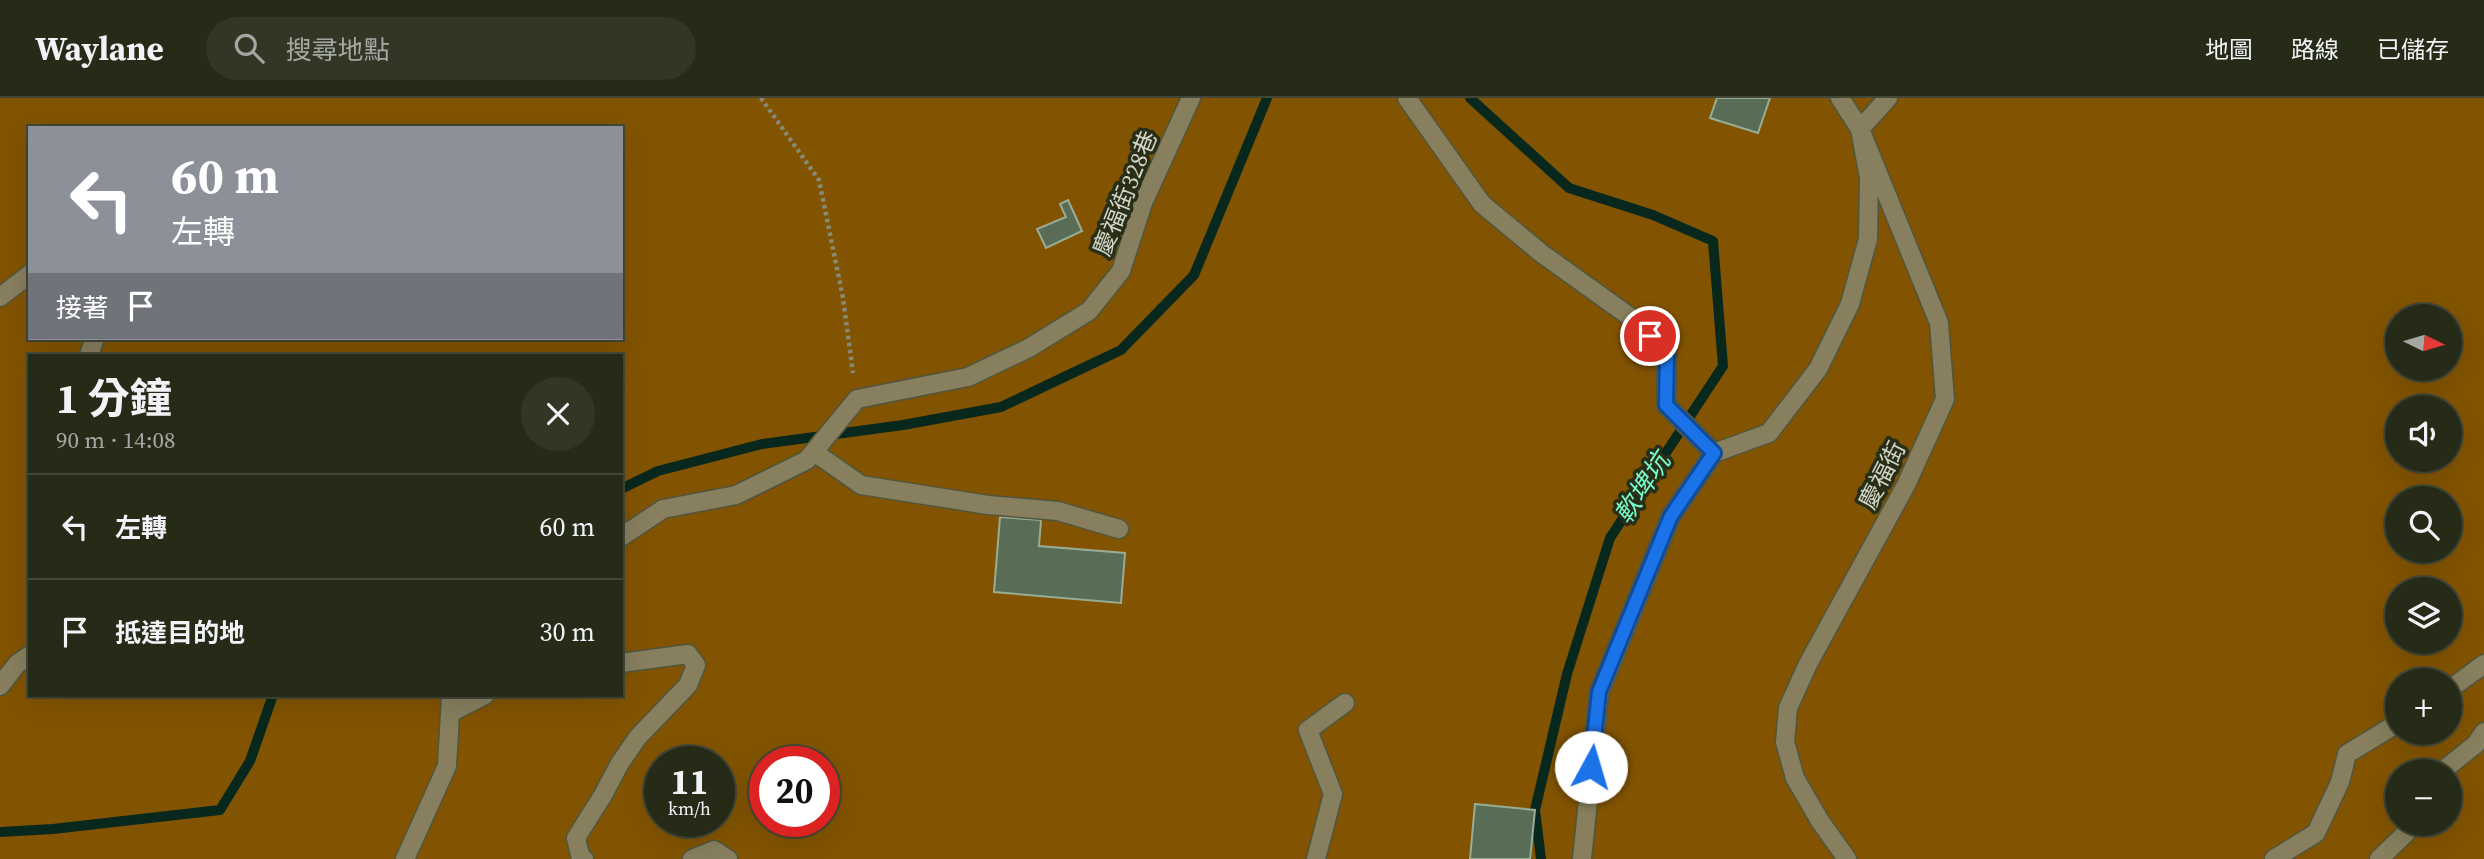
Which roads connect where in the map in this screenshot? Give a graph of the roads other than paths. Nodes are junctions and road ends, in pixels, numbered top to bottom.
1 (1191, 98) edge
2 (1407, 98) edge
3 (1840, 98) edge
4 (1888, 98) edge
5 (1860, 129) junction
6 (28, 276) edge
7 (0, 297) edge
8 (814, 452) junction
9 (1714, 453) junction
10 (1119, 529) dead end
11 (623, 536) edge
12 (28, 656) edge
13 (623, 663) edge
14 (2484, 664) edge
15 (2462, 680) edge
16 (0, 686) edge
17 (451, 697) edge
18 (481, 697) edge
19 (1345, 703) dead end
20 (450, 713) junction
21 (2385, 731) edge
22 (2484, 732) edge
23 (2457, 759) edge
24 (2403, 836) edge
25 (405, 859) edge
26 (584, 859) edge
27 (692, 859) edge
28 (728, 859) edge
29 (1316, 859) edge
30 (1582, 859) edge
31 (1847, 859) edge
32 (2274, 859) edge
33 (2379, 859) edge

1 - 8 street, 慶福街328巷
2 - 9 street
3 - 5 street, 慶福街
4 - 5 street
5 - 9 street
5 - 31 street, 慶福街
6 - 7 street
8 - 10 street
8 - 11 street
9 - 30 street
12 - 16 street
13 - 26 street
14 - 15 street
17 - 20 street
18 - 20 street
19 - 29 street
20 - 25 street
21 - 32 street
22 - 23 street
24 - 33 street
27 - 28 street

